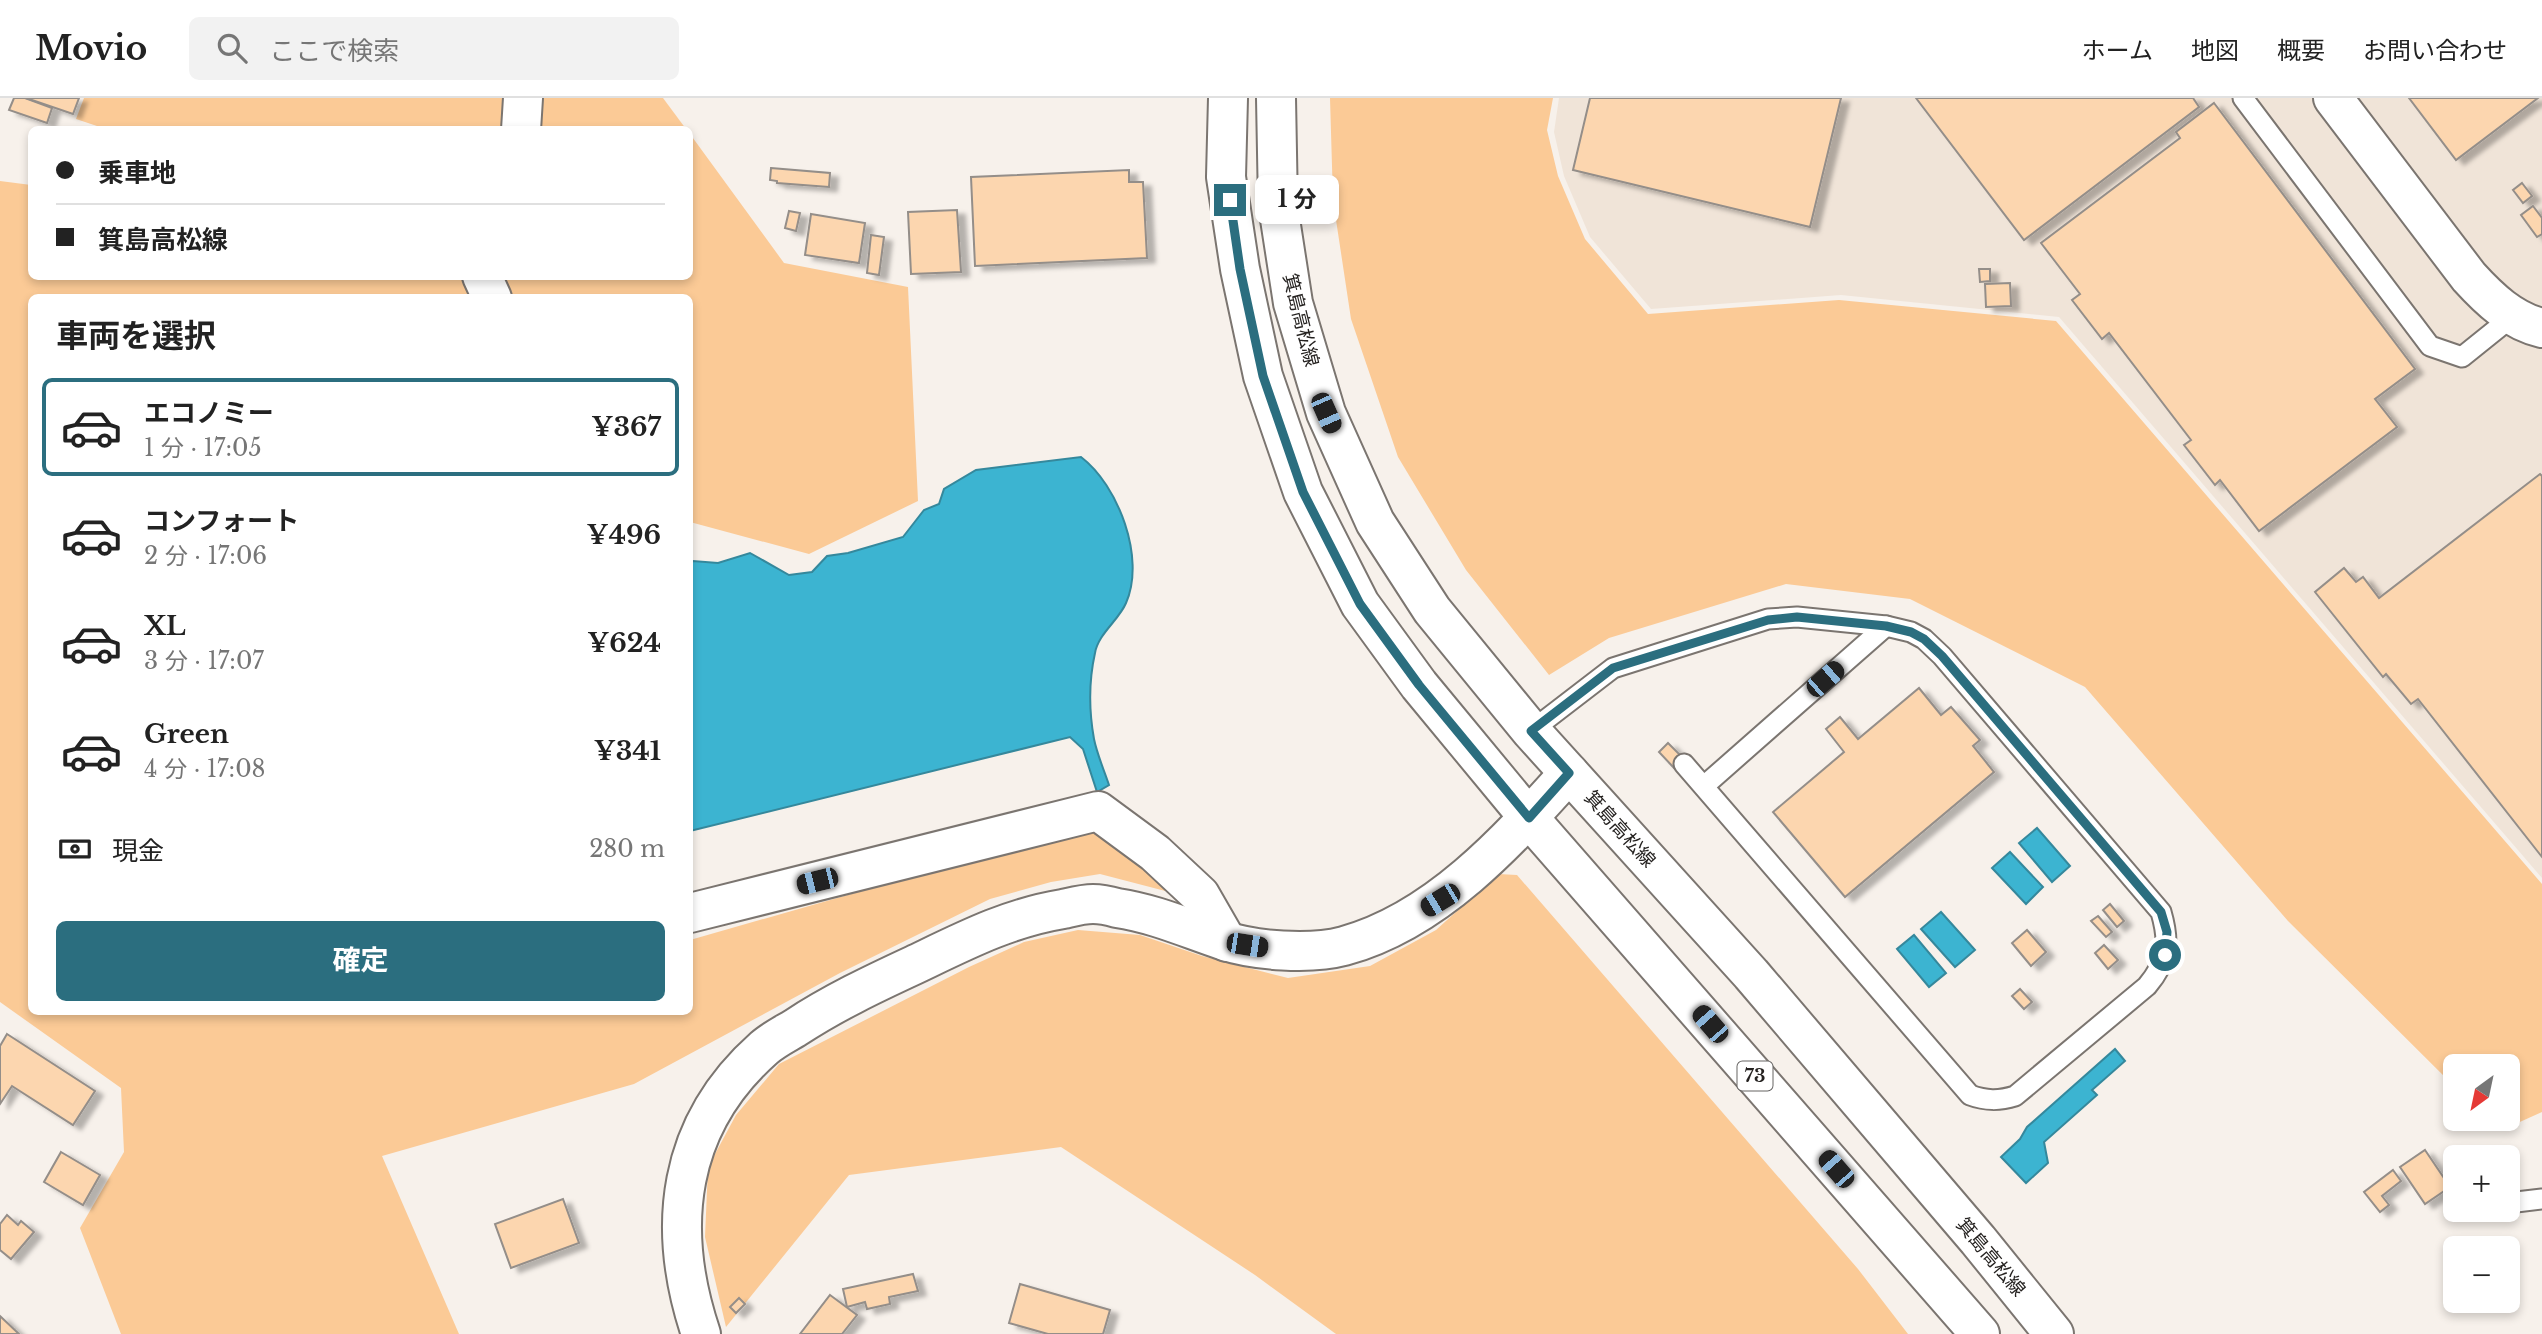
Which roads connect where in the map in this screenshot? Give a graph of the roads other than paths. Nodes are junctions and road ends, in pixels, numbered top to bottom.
1 (523, 98) edge
2 (1228, 98) edge
3 (1276, 98) edge
4 (2243, 98) edge
5 (2333, 98) edge
6 (521, 126) edge
7 (2527, 322) edge
8 (1886, 626) junction
9 (1531, 731) junction
10 (1684, 764) dead end
11 (1569, 773) junction
12 (1704, 786) junction
13 (1529, 818) junction
14 (693, 913) edge
15 (1227, 942) junction
16 (2542, 1199) edge
17 (2520, 1202) edge
18 (701, 1334) edge
19 (1980, 1334) edge
20 (2054, 1334) edge

1 - 6 main road
2 - 13 main road, 73
3 - 9 main road, 箕島高松線
4 - 7 lane
5 - 7 main road
8 - 9 lane
8 - 12 lane
8 - 12 lane
9 - 11 main road, 箕島高松線
10 - 12 lane
11 - 13 main road
11 - 20 main road, 箕島高松線
13 - 15 main road
13 - 19 main road, 73
14 - 15 main road
15 - 18 main road
16 - 17 lane

